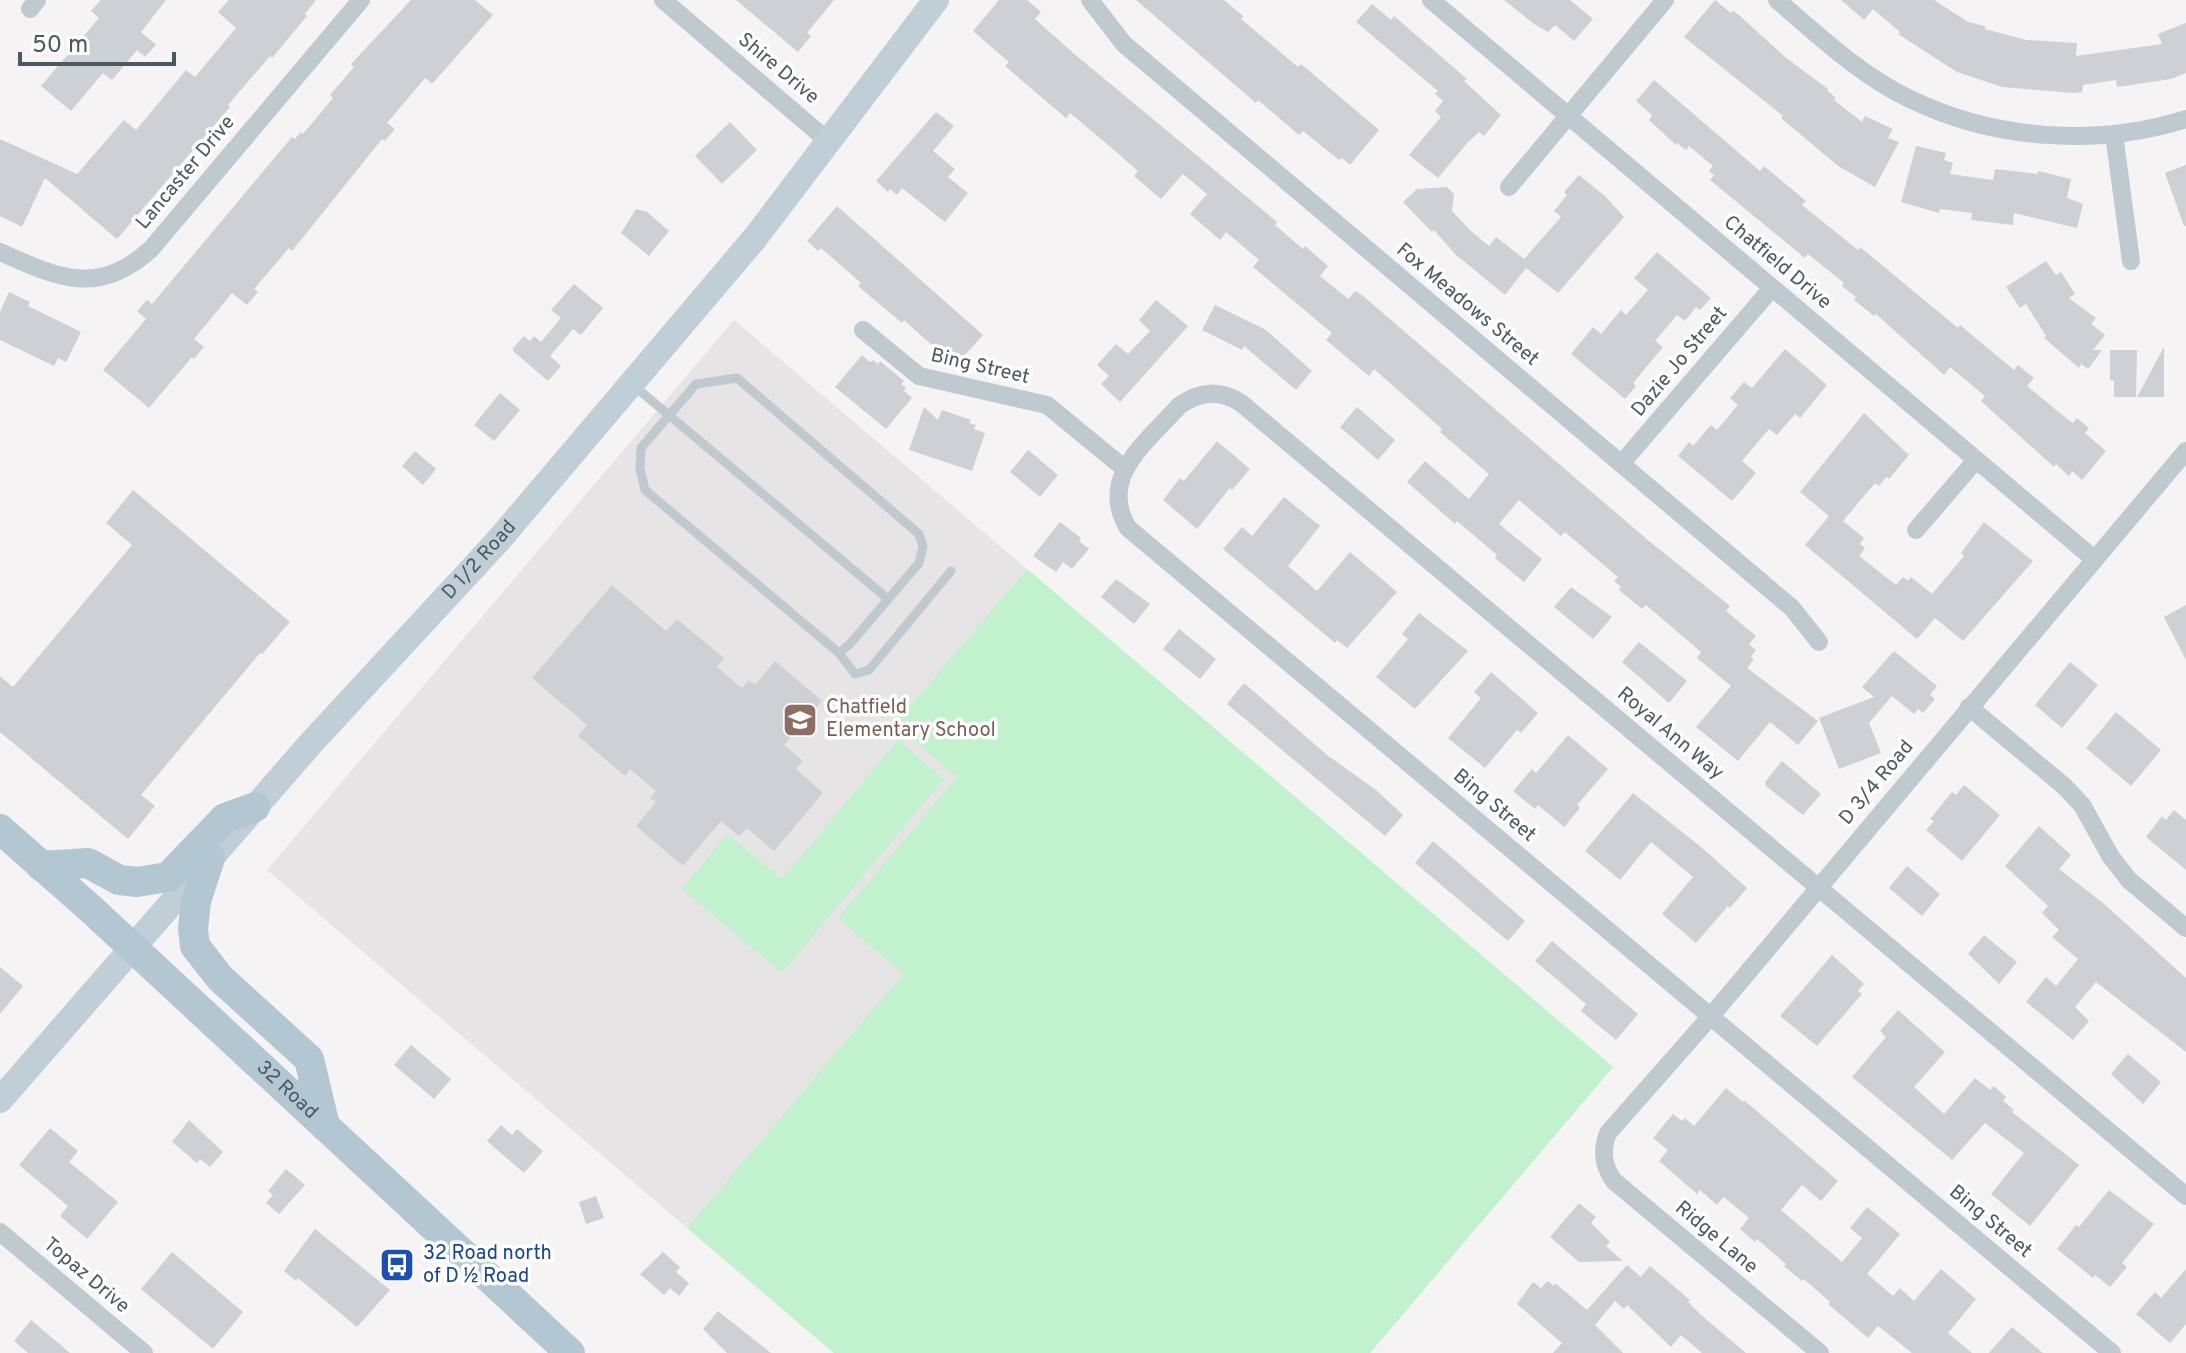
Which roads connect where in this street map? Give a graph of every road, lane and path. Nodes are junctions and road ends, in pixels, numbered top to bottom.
1 (361, 0) edge
2 (663, 0) edge
3 (936, 0) edge
4 (1090, 0) edge
5 (1431, 0) edge
6 (1665, 0) edge
7 (1777, 0) edge
8 (1569, 116) junction
9 (2186, 119) edge
10 (2114, 134) junction
11 (828, 141) junction
12 (1509, 187) dead end
13 (0, 252) edge
14 (2131, 261) dead end
15 (1772, 288) junction
16 (863, 330) dead end
17 (631, 383) junction
18 (668, 415) junction
19 (2186, 451) edge
20 (1976, 460) junction
21 (1621, 464) junction
22 (1125, 469) junction
23 (1916, 530) dead end
24 (2094, 559) junction
25 (951, 571) dead end
26 (888, 599) junction
27 (1819, 642) dead end
28 (839, 653) junction
29 (1969, 707) junction
30 (255, 807) junction
31 (0, 829) edge
32 (210, 858) junction
33 (41, 866) junction
34 (1819, 887) junction
35 (2186, 928) edge
36 (132, 947) junction
37 (1711, 1016) junction
38 (0, 1100) edge
39 (325, 1126) junction
40 (1604, 1144) joint
41 (2186, 1196) edge
42 (0, 1232) edge
43 (144, 1353) edge
44 (570, 1353) edge
45 (1820, 1353) edge
46 (2112, 1353) edge

1 - 13 street, Lancaster Drive
2 - 11 street, Shire Drive
3 - 11 main road, D 1/2 Road
4 - 21 street, Fox Meadows Street
5 - 8 street, Chatfield Drive
6 - 8 street
7 - 10 street
8 - 12 street
8 - 15 street, Chatfield Drive
9 - 10 street
10 - 14 street
11 - 17 main road, D 1/2 Road
15 - 20 street, Chatfield Drive
15 - 21 street, Dazie Jo Street
16 - 22 street, Bing Street
17 - 18 lane
17 - 30 main road, D 1/2 Road
18 - 26 lane
18 - 26 lane
18 - 28 lane
19 - 24 street, D 3/4 Road
20 - 23 street
20 - 24 street, Chatfield Drive
21 - 27 street, Fox Meadows Street
22 - 34 street, Royal Ann Way
22 - 37 street, Bing Street
24 - 29 street, D 3/4 Road
25 - 28 lane
26 - 28 lane
29 - 34 street, D 3/4 Road
29 - 35 street
30 - 32 main road, D 1/2 Road
30 - 33 main road
31 - 33 main road, 32 Road
32 - 36 main road, D 1/2 Road
32 - 39 main road
33 - 36 main road, 32 Road
34 - 37 street, D 3/4 Road
34 - 41 street, Royal Ann Way
36 - 38 main road, D 1/2 Road
36 - 39 main road, 32 Road
37 - 40 street, D 3/4 Road
37 - 46 street, Bing Street
39 - 44 main road, 32 Road
40 - 45 street, Ridge Lane
42 - 43 street, Topaz Drive

